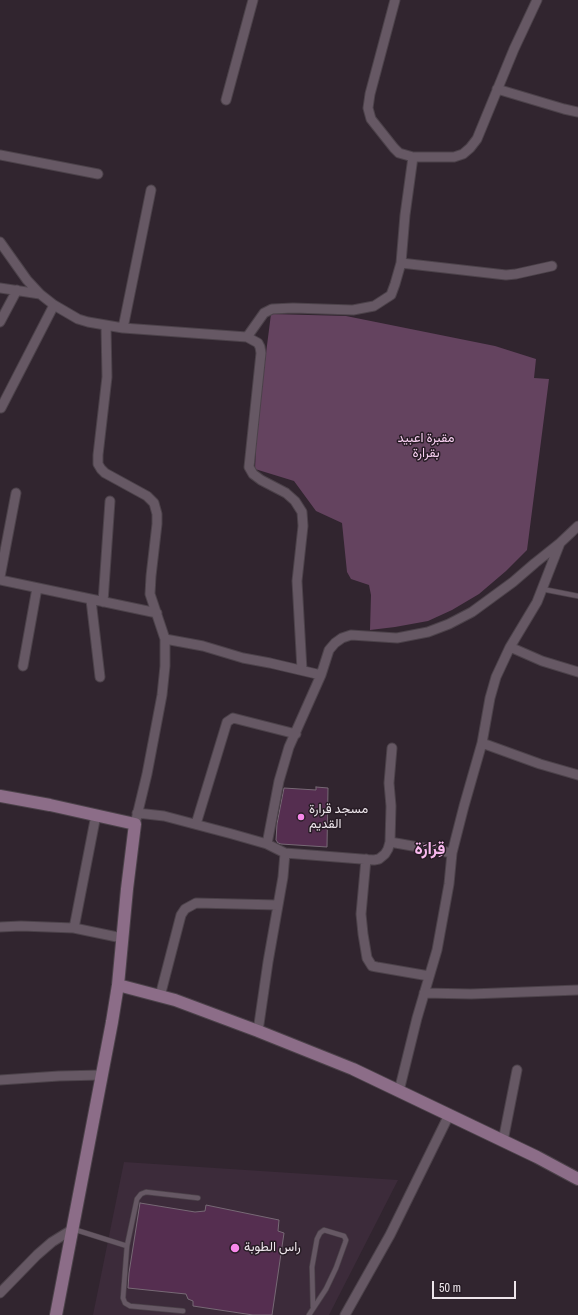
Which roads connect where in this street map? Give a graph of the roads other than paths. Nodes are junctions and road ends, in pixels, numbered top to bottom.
1 (253, 0) edge
2 (395, 0) edge
3 (537, 0) edge
4 (497, 89) junction
5 (226, 100) dead end
6 (578, 112) edge
7 (0, 155) edge
8 (413, 157) junction
9 (98, 174) dead end
10 (151, 190) dead end
11 (0, 242) edge
12 (400, 263) junction
13 (552, 266) dead end
14 (0, 288) edge
15 (17, 290) junction
16 (40, 294) junction
17 (54, 305) junction
18 (0, 322) edge
19 (106, 326) junction
20 (123, 328) junction
21 (247, 337) junction
22 (1, 408) dead end
23 (16, 493) dead end
24 (110, 500) dead end
25 (578, 526) edge
26 (560, 543) junction
27 (0, 578) edge
28 (37, 588) junction
29 (542, 589) junction
30 (578, 596) edge
31 (91, 600) junction
32 (103, 602) junction
33 (157, 614) junction
34 (165, 639) junction
35 (510, 647) junction
36 (23, 666) dead end
37 (302, 670) junction
38 (578, 672) edge
39 (321, 676) junction
40 (100, 678) dead end
41 (296, 734) junction
42 (482, 743) junction
43 (392, 748) dead end
44 (578, 775) edge
45 (0, 796) edge
46 (96, 815) junction
47 (136, 818) junction
48 (196, 824) junction
49 (390, 842) junction
50 (267, 844) junction
51 (285, 853) junction
52 (452, 853) junction
53 (366, 859) junction
54 (278, 905) junction
55 (0, 927) edge
56 (74, 928) junction
57 (122, 938) junction
58 (429, 976) junction
59 (118, 985) junction
60 (578, 990) edge
61 (424, 993) junction
62 (160, 996) junction
63 (258, 1031) junction
64 (517, 1070) dead end
65 (102, 1075) junction
66 (0, 1080) edge
67 (399, 1091) junction
68 (449, 1115) junction
69 (503, 1141) junction
70 (578, 1179) edge
71 (198, 1198) dead end
72 (73, 1229) junction
73 (127, 1246) junction
74 (0, 1293) edge
75 (313, 1307) junction
76 (183, 1311) dead end
77 (56, 1315) edge
78 (309, 1315) edge
79 (345, 1315) edge

1 - 5 street
2 - 8 street
3 - 4 street
4 - 6 street
4 - 8 street
7 - 9 street
8 - 12 street
10 - 20 street
11 - 16 street
12 - 13 street
12 - 21 street
14 - 15 street
15 - 16 street
15 - 18 street
16 - 17 street
17 - 19 street
17 - 22 street
19 - 20 street
19 - 33 street
20 - 21 street
21 - 37 street
23 - 27 street
24 - 32 street
25 - 26 street
26 - 29 street
26 - 39 street
27 - 28 street
28 - 31 street
28 - 36 street
29 - 30 lane
29 - 35 street
31 - 32 street
31 - 40 street
32 - 33 street
33 - 34 street
34 - 37 street
34 - 47 street
35 - 38 street
35 - 42 street
37 - 39 street
39 - 41 street
41 - 48 street
41 - 50 street
42 - 44 street
42 - 52 street
43 - 49 street
45 - 46 street
46 - 47 street
46 - 56 street
47 - 48 street
47 - 57 street
48 - 50 street
49 - 52 street
49 - 53 street
50 - 51 street
51 - 53 street
51 - 54 street
52 - 58 street
53 - 58 street
54 - 62 street
54 - 63 street
55 - 56 street
56 - 57 street
57 - 59 street
58 - 61 street
59 - 62 street
59 - 65 street
60 - 61 street
61 - 67 street
62 - 63 street
63 - 67 street
64 - 69 street
65 - 66 street
65 - 72 street
67 - 68 street
68 - 69 street
68 - 79 street
69 - 70 street
71 - 73 lane
72 - 73 lane
72 - 74 street
72 - 77 street
73 - 76 lane
75 - 75 lane
75 - 78 lane

